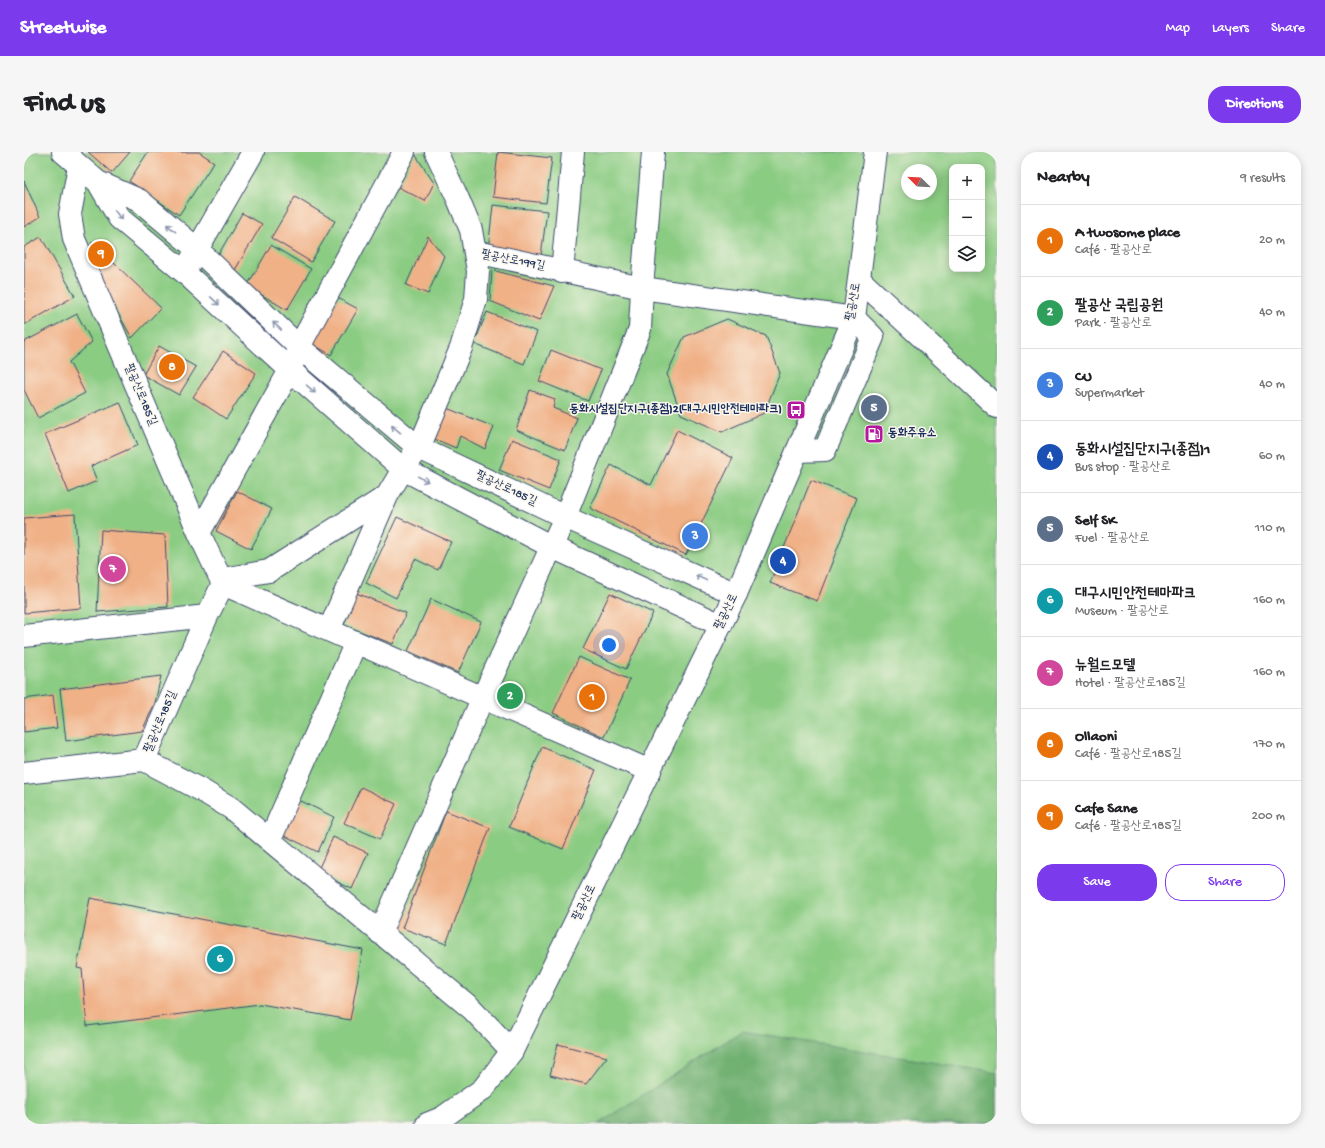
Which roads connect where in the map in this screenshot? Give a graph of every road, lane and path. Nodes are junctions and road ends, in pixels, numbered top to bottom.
1 (253, 152) edge
2 (404, 152) edge
3 (436, 152) edge
4 (573, 152) edge
5 (653, 152) edge
6 (875, 152) edge
7 (71, 159) edge
8 (98, 182) junction
9 (198, 250) junction
10 (476, 252) junction
11 (184, 272) junction
12 (562, 272) junction
13 (859, 279) junction
14 (642, 288) junction
15 (854, 318) junction
16 (299, 347) junction
17 (290, 370) junction
18 (997, 407) edge
19 (419, 448) junction
20 (403, 469) junction
21 (387, 496) junction
22 (565, 518) junction
23 (199, 533) junction
24 (552, 547) junction
25 (223, 582) junction
26 (736, 594) junction
27 (207, 616) junction
28 (721, 625) junction
29 (329, 630) junction
30 (24, 636) edge
31 (356, 642) junction
32 (483, 697) junction
33 (144, 760) junction
34 (650, 771) junction
35 (24, 773) edge
36 (270, 840) junction
37 (380, 933) junction
38 (512, 1050) junction
39 (427, 1124) edge

1 - 9 street
2 - 16 street
3 - 10 street
4 - 12 street
5 - 14 street
6 - 13 street, 팔공산로
7 - 8 street, 팔공산로185길
7 - 23 street, 팔공산로185길
9 -> 8 street, 팔공산로185길
8 -> 11 street, 팔공산로185길
9 - 11 street
16 -> 9 street, 팔공산로185길
10 - 12 street, 팔공산로199길
10 - 19 street, 팔공산로199길
11 -> 17 street, 팔공산로185길
12 - 14 street, 팔공산로199길
13 - 15 street, 팔공산로
13 - 18 street
14 - 15 street, 팔공산로199길
14 - 22 street
15 - 26 street, 팔공산로
16 - 17 street
19 -> 16 street, 팔공산로185길
17 -> 20 street, 팔공산로185길
17 - 23 street
19 - 20 street, 팔공산로199길
19 - 22 street, 팔공산로185길
20 - 21 street, 팔공산로199길
20 -> 24 street, 팔공산로185길
21 - 25 street
21 - 29 street, 팔공산로199길
22 - 24 street
26 -> 22 street, 팔공산로185길
23 - 25 street, 팔공산로185길
24 - 28 street, 팔공산로185길
24 - 32 street
25 - 27 street, 팔공산로185길
25 - 29 street
26 - 28 street, 팔공산로
27 - 30 street
27 - 33 street, 팔공산로185길
28 - 34 street, 팔공산로
29 - 31 street
31 - 32 street
31 - 36 street
32 - 34 street
32 - 37 street
33 - 35 street, 팔공산로185길
33 - 36 street
34 - 38 street, 팔공산로
36 - 37 street
37 - 38 street
38 - 39 street, 팔공산로

